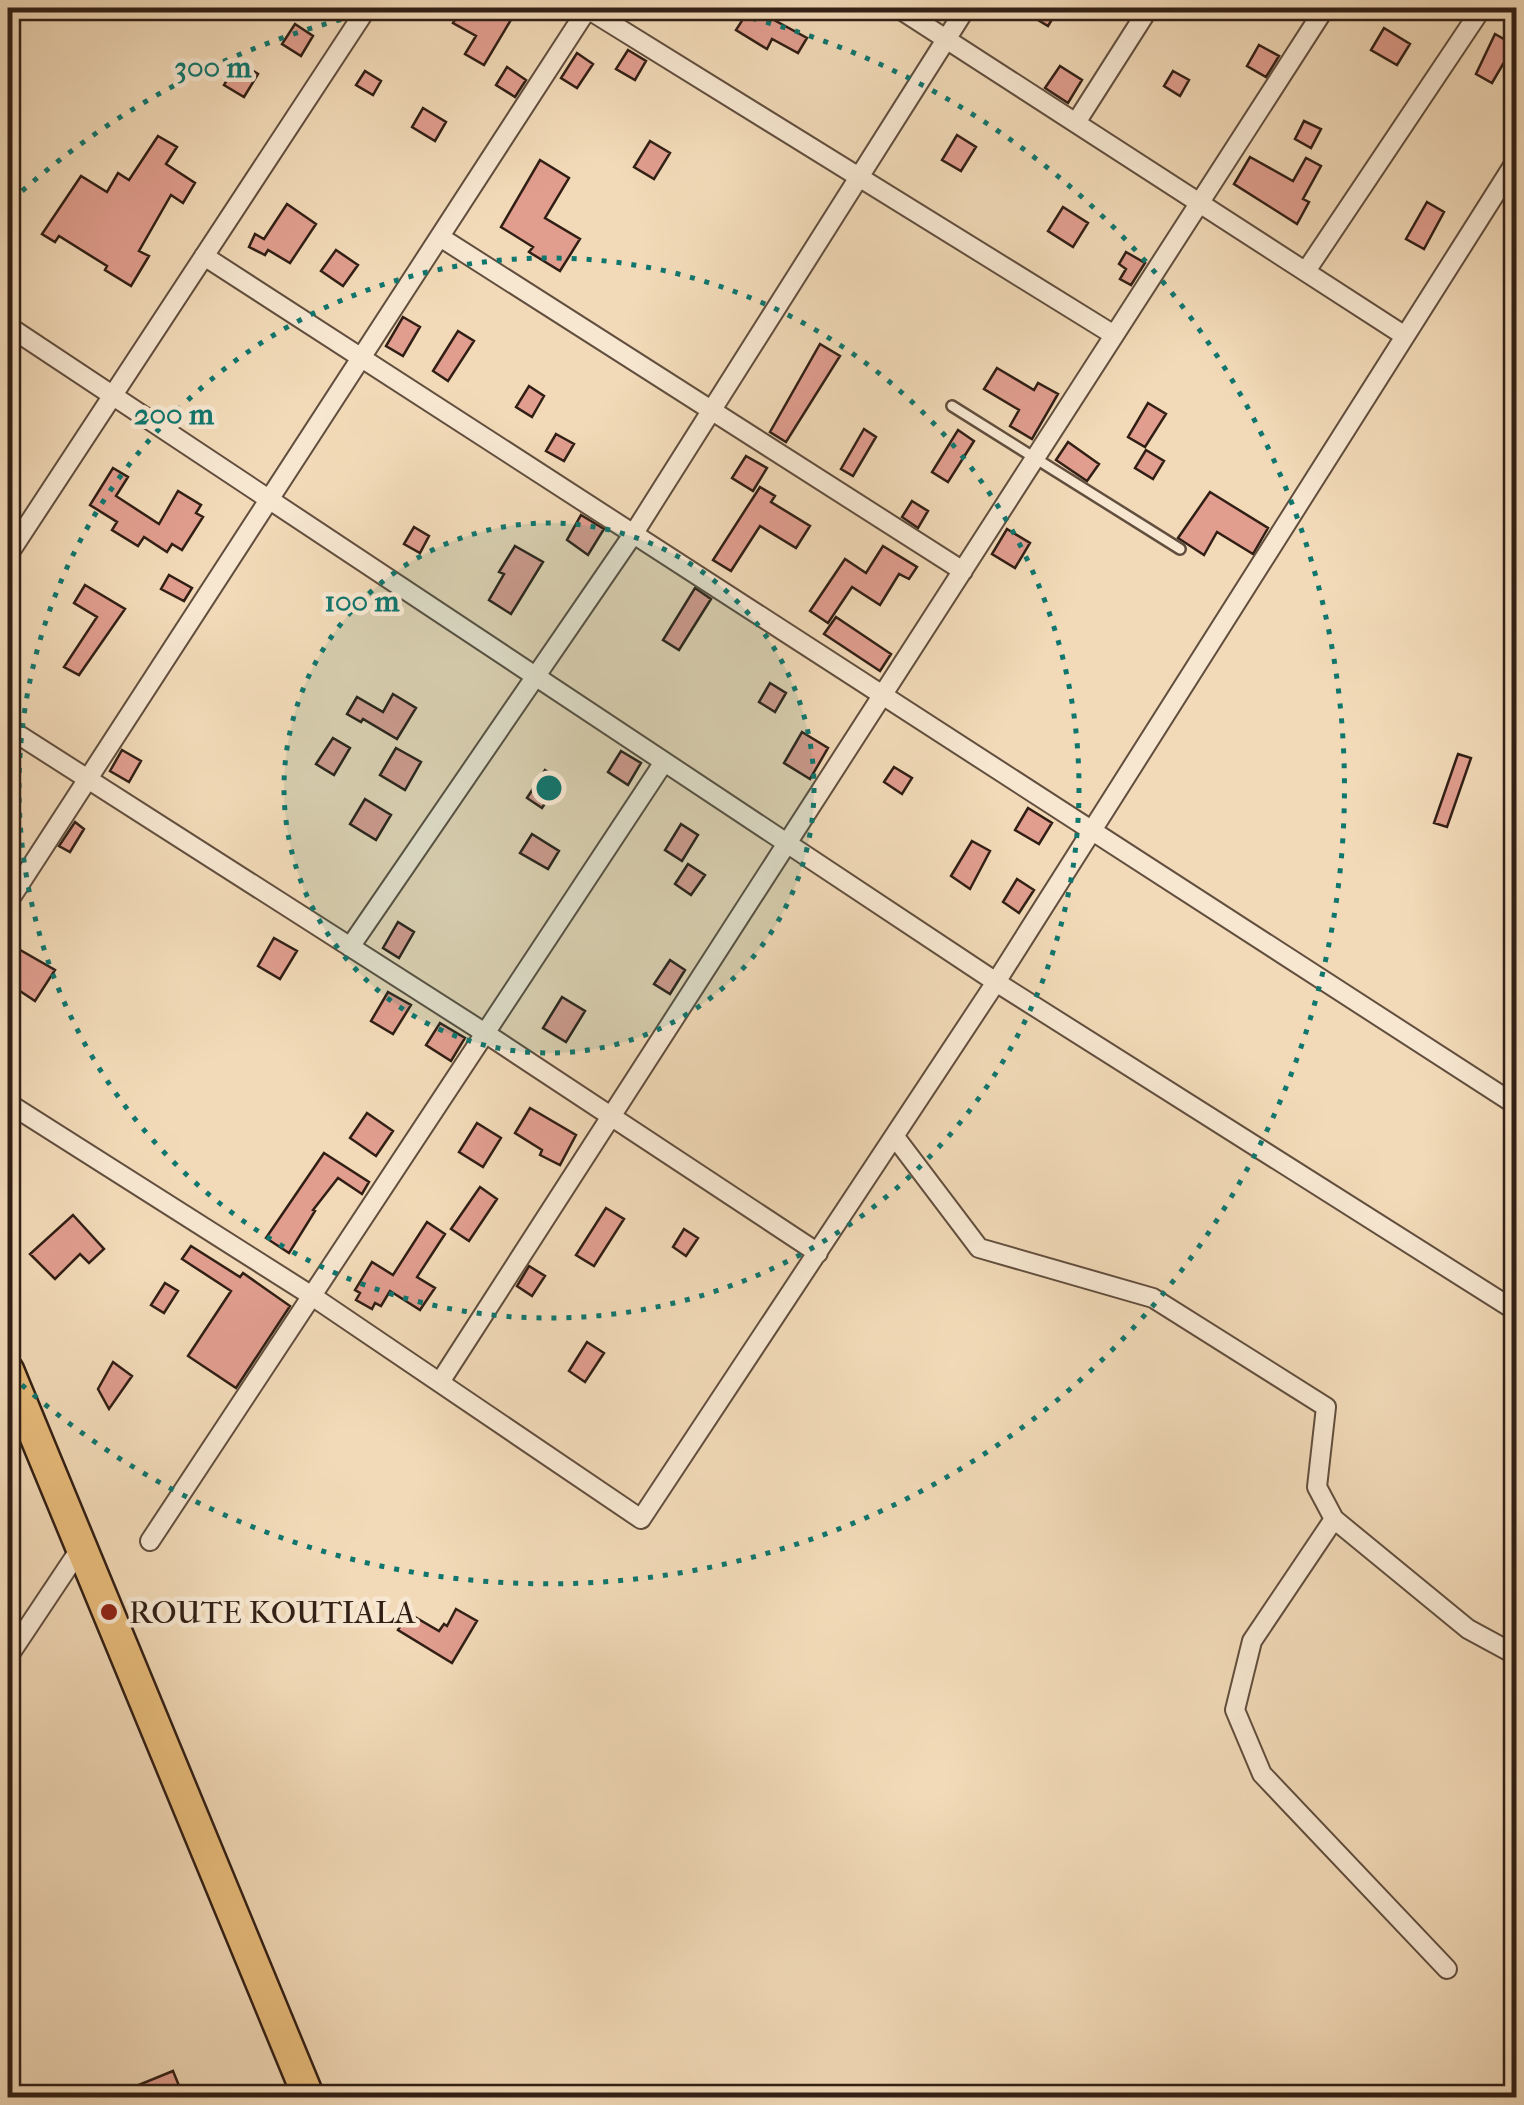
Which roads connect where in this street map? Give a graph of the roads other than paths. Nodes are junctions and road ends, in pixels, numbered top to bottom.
1 (368, 8) edge
2 (587, 8) edge
3 (898, 8) edge
4 (966, 8) edge
5 (1150, 8) edge
6 (1325, 8) edge
7 (1482, 8) edge
8 (946, 39) junction
9 (1076, 121) junction
10 (1516, 160) edge
11 (859, 177) junction
12 (1199, 202) junction
13 (440, 237) junction
14 (204, 256) junction
15 (1306, 271) junction
16 (8, 326) edge
17 (1114, 335) junction
18 (1405, 336) junction
19 (362, 358) junction
20 (112, 396) junction
21 (952, 406) dead end
22 (711, 410) junction
23 (1036, 458) junction
24 (270, 500) junction
25 (634, 533) junction
26 (13, 534) edge
27 (1180, 549) dead end
28 (8, 555) edge
29 (964, 571) junction
30 (536, 676) junction
31 (884, 695) junction
32 (8, 728) edge
33 (664, 762) junction
34 (89, 780) junction
35 (1092, 830) junction
36 (789, 844) junction
37 (8, 902) edge
38 (350, 947) junction
39 (996, 982) junction
40 (485, 1032) junction
41 (8, 1103) edge
42 (1516, 1105) edge
43 (612, 1117) junction
44 (895, 1136) junction
45 (818, 1253) junction
46 (312, 1296) junction
47 (1516, 1311) edge
48 (8, 1370) edge
49 (440, 1382) junction
50 (1334, 1519) junction
51 (150, 1541) dead end
52 (83, 1545) junction
53 (1516, 1655) edge
54 (8, 1657) edge
55 (1447, 1968) dead end
56 (309, 2098) edge

1 - 14 street
2 - 11 street
2 - 13 street
3 - 8 street
4 - 8 street
5 - 9 street
6 - 12 street
7 - 15 street
8 - 9 street
8 - 11 street
9 - 12 street
10 - 18 street
11 - 17 street
11 - 22 street
12 - 15 street
12 - 17 street
13 - 19 street
13 - 22 street
14 - 19 street
14 - 20 street
15 - 18 street
16 - 20 street
17 - 23 street
18 - 35 street
19 - 24 street
19 - 25 street
20 - 24 street
20 - 26 street
21 - 23 lane
22 - 25 street
22 - 29 street
23 - 27 lane
23 - 29 street
24 - 30 street
24 - 34 street
25 - 30 street
25 - 31 street
26 - 28 street
29 - 31 street
30 - 33 street
30 - 38 street
31 - 35 street
31 - 36 street
32 - 34 street
33 - 36 street
33 - 40 street
34 - 37 street
34 - 38 street
35 - 39 street
35 - 42 street
36 - 39 street
36 - 43 street
38 - 40 street
39 - 44 street
39 - 47 street
40 - 43 street
40 - 46 street
41 - 46 street
43 - 45 street
43 - 49 street
44 - 45 street
44 - 50 street
45 - 49 street
46 - 49 street
46 - 51 street
48 - 52 main road
50 - 53 street
50 - 55 street
52 - 54 street
52 - 56 main road

